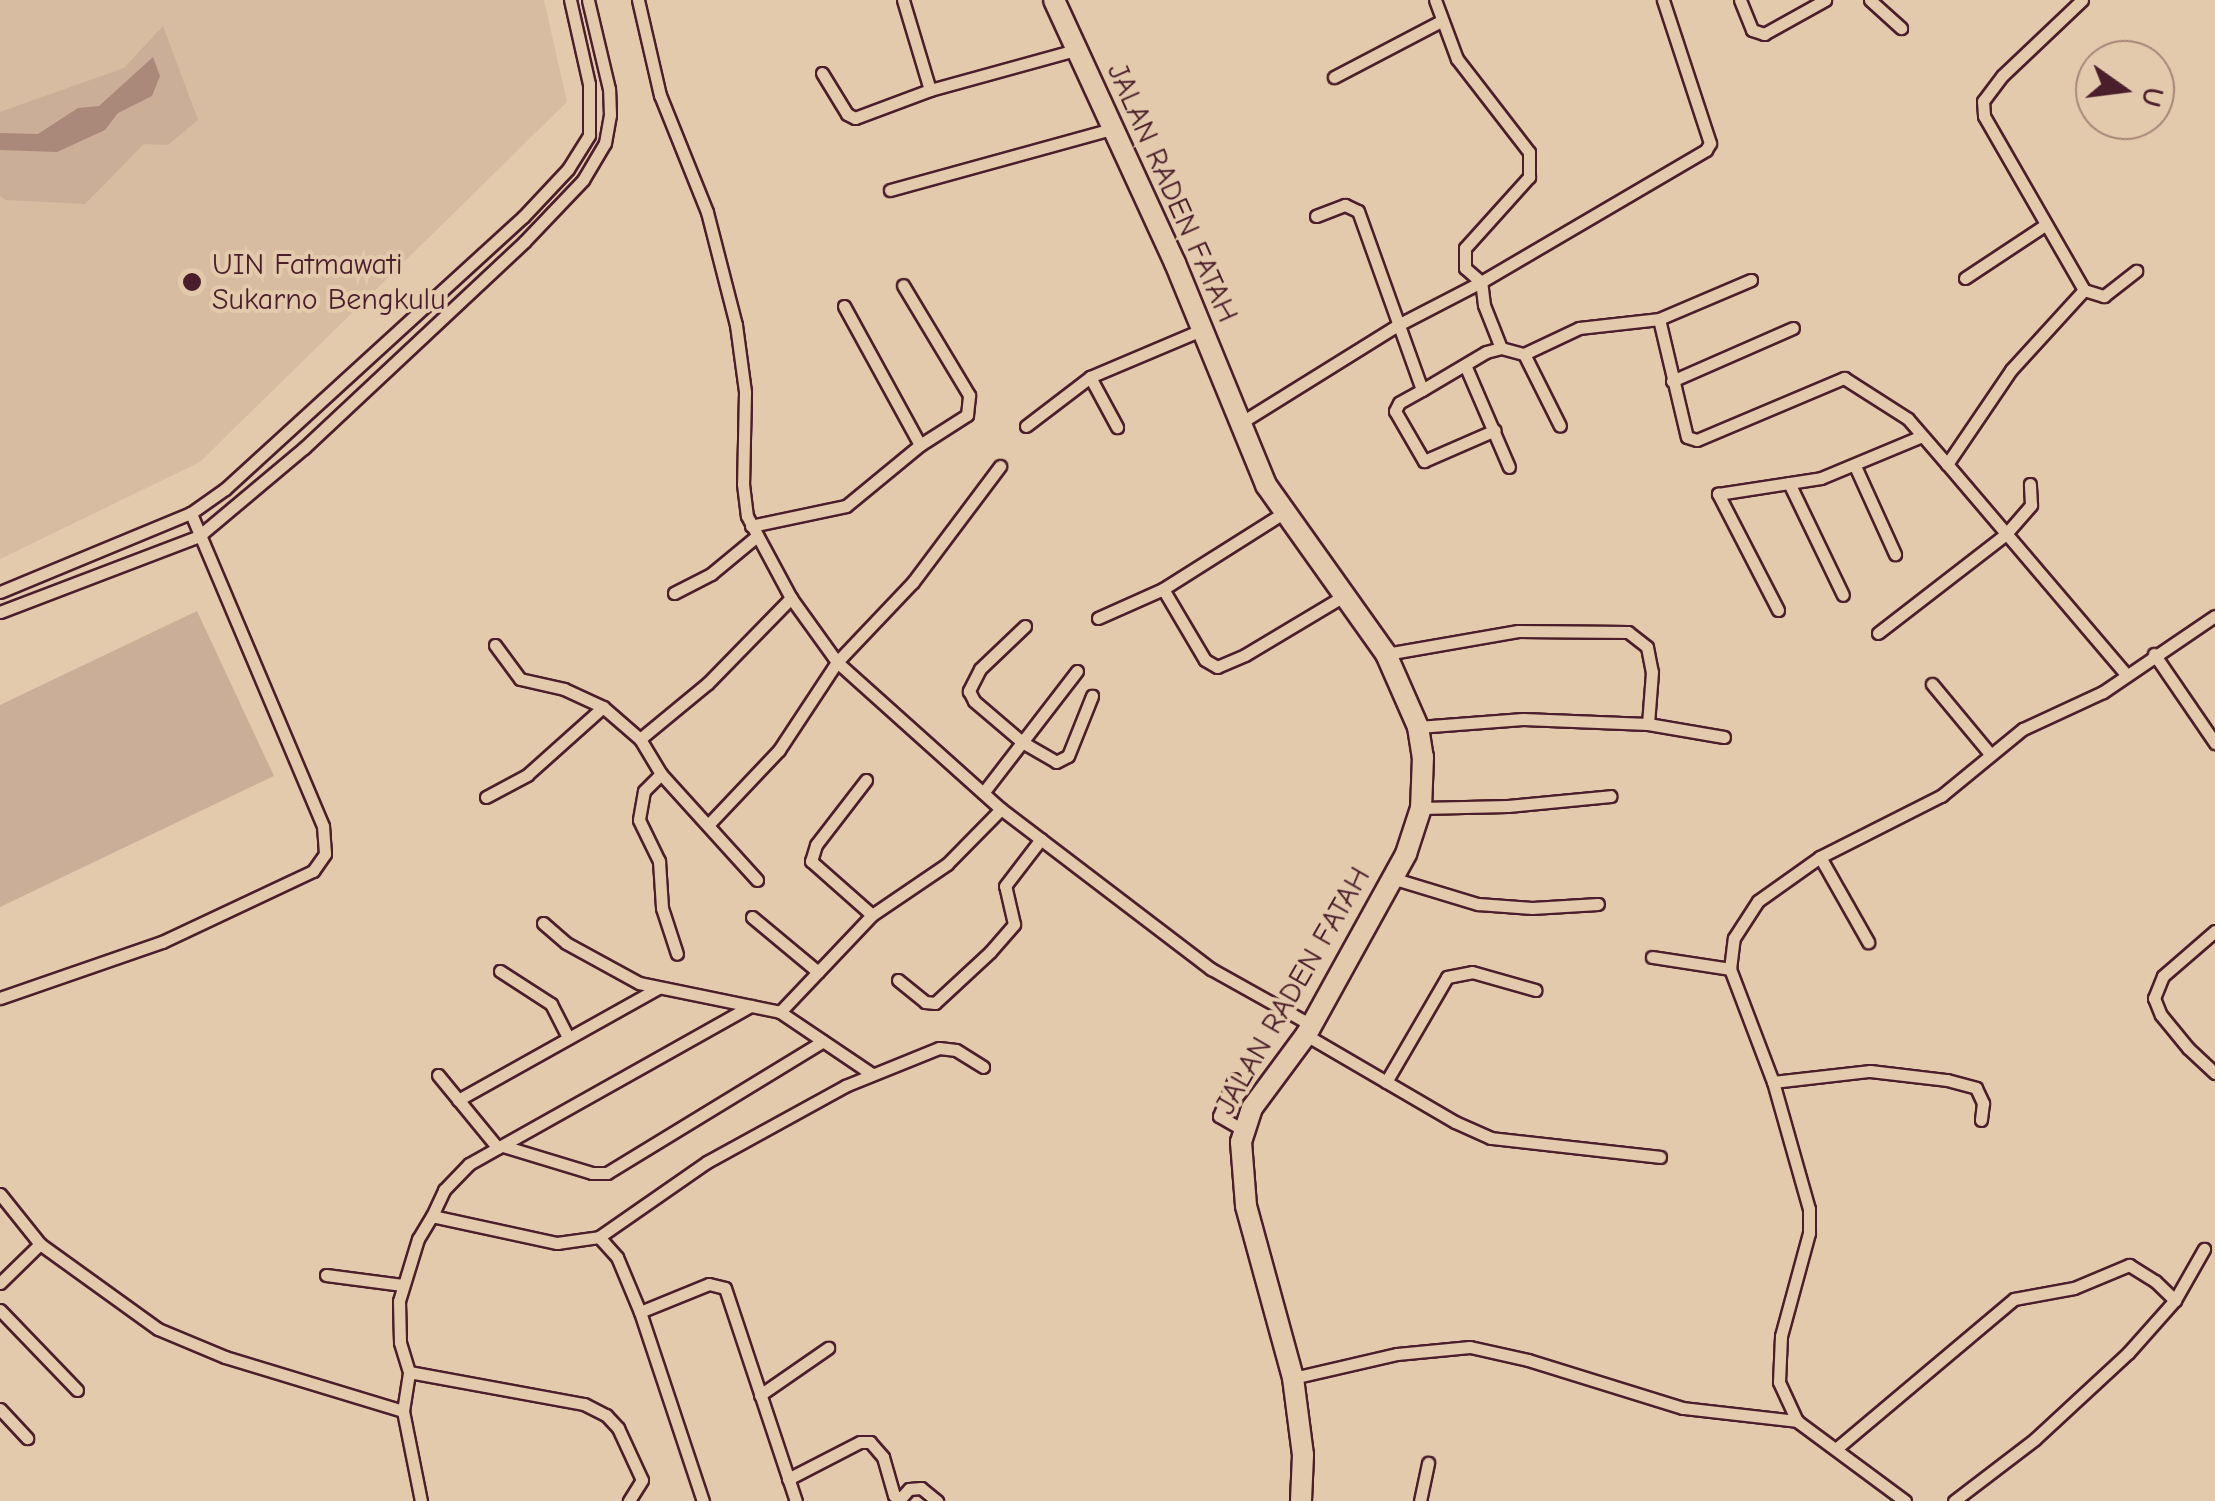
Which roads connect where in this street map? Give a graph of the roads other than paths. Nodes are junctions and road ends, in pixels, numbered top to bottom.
1 (570, 0) edge
2 (588, 0) edge
3 (638, 0) edge
4 (903, 0) edge
5 (1054, 0) edge
6 (1434, 0) edge
7 (1663, 0) edge
8 (1740, 0) edge
9 (1825, 0) edge
10 (1870, 0) edge
11 (2082, 0) edge
12 (1441, 22) junction
13 (1901, 28) dead end
14 (1075, 50) junction
15 (822, 73) dead end
16 (1334, 78) dead end
17 (930, 90) junction
18 (1112, 129) junction
19 (890, 190) dead end
20 (1316, 216) dead end
21 (2046, 225) junction
22 (2136, 271) dead end
23 (1965, 278) dead end
24 (1751, 280) dead end
25 (1481, 282) junction
26 (903, 284) dead end
27 (2084, 290) junction
28 (844, 306) dead end
29 (1659, 319) junction
30 (1396, 326) junction
31 (1794, 328) dead end
32 (1201, 330) junction
33 (1502, 348) junction
34 (1524, 354) junction
35 (1465, 365) junction
36 (1090, 377) junction
37 (1672, 381) junction
38 (1422, 390) junction
39 (1242, 422) junction
40 (1026, 426) dead end
41 (1560, 426) dead end
42 (1117, 427) dead end
43 (1495, 430) junction
44 (1922, 436) junction
45 (920, 444) junction
46 (1947, 464) junction
47 (1000, 466) dead end
48 (1854, 466) junction
49 (1509, 467) dead end
50 (1790, 483) junction
51 (2030, 484) dead end
52 (191, 513) junction
53 (1282, 513) junction
54 (754, 531) junction
55 (2006, 535) junction
56 (199, 536) junction
57 (1894, 554) dead end
58 (1164, 589) junction
59 (0, 592) edge
60 (674, 593) dead end
61 (1843, 595) dead end
62 (1342, 597) junction
63 (791, 598) junction
64 (1778, 610) dead end
65 (0, 612) edge
66 (2215, 616) edge
67 (1098, 618) dead end
68 (1025, 626) dead end
69 (1878, 633) dead end
70 (495, 645) dead end
71 (1386, 654) junction
72 (2154, 654) junction
73 (836, 662) junction
74 (1078, 671) dead end
75 (2126, 674) junction
76 (1932, 684) dead end
77 (1092, 696) dead end
78 (603, 708) junction
79 (1648, 724) junction
80 (1418, 727) junction
81 (1724, 737) dead end
82 (640, 739) junction
83 (1022, 742) junction
84 (2215, 743) edge
85 (1991, 755) junction
86 (661, 774) junction
87 (866, 780) dead end
88 (984, 793) junction
89 (1611, 796) dead end
90 (486, 797) dead end
91 (1421, 808) junction
92 (1001, 809) junction
93 (708, 824) junction
94 (1040, 839) junction
95 (1820, 857) junction
96 (1395, 878) junction
97 (758, 880) dead end
98 (1598, 904) dead end
99 (872, 915) junction
100 (752, 917) dead end
101 (542, 923) dead end
102 (2215, 930) edge
103 (1868, 942) dead end
104 (676, 954) dead end
105 (1652, 957) dead end
106 (1730, 969) junction
107 (500, 971) dead end
108 (818, 972) junction
109 (898, 980) dead end
110 (658, 988) junction
111 (1534, 990) dead end
112 (0, 998) edge
113 (751, 1006) junction
114 (780, 1012) junction
115 (1309, 1030) junction
116 (568, 1038) junction
117 (822, 1042) junction
118 (983, 1067) dead end
119 (872, 1074) junction
120 (2215, 1074) edge
121 (438, 1075) dead end
122 (1234, 1080) dead end
123 (1386, 1082) junction
124 (1773, 1082) junction
125 (458, 1100) junction
126 (1980, 1120) dead end
127 (1243, 1130) junction
128 (500, 1147) junction
129 (1660, 1157) dead end
130 (0, 1194) edge
131 (432, 1216) junction
132 (599, 1237) junction
133 (40, 1244) junction
134 (2204, 1249) dead end
135 (326, 1275) dead end
136 (0, 1283) edge
137 (402, 1284) junction
138 (2175, 1300) junction
139 (0, 1310) edge
140 (640, 1312) junction
141 (828, 1348) dead end
142 (409, 1372) junction
143 (1292, 1378) junction
144 (77, 1390) dead end
145 (760, 1395) junction
146 (0, 1409) edge
147 (403, 1412) junction
148 (1797, 1421) junction
149 (27, 1438) dead end
150 (1837, 1448) junction
151 (1428, 1462) dead end
152 (788, 1479) junction
153 (420, 1501) edge
154 (629, 1501) edge
155 (703, 1501) edge
156 (796, 1501) edge
157 (936, 1501) edge
158 (1302, 1501) edge
159 (1420, 1501) edge
160 (1905, 1501) edge
161 (1954, 1501) edge

1 - 52 street
2 - 56 street
3 - 54 street
4 - 17 street
5 - 14 highway, JALAN RADEN FATAH
6 - 12 street
7 - 25 street
8 - 9 street
10 - 13 street
11 - 21 street
12 - 16 street
12 - 25 street
14 - 17 street
14 - 18 highway, JALAN RADEN FATAH
15 - 17 street
18 - 19 street
18 - 32 highway, JALAN RADEN FATAH
20 - 30 street
21 - 23 street
21 - 27 street
22 - 27 street
24 - 29 street
25 - 30 street
25 - 33 street
26 - 45 street
27 - 46 street
28 - 45 street
29 - 34 street
29 - 37 street
30 - 38 street
30 - 39 street
31 - 37 street
32 - 36 street
32 - 39 highway, JALAN RADEN FATAH
33 - 34 street
33 - 35 street
34 - 41 street
35 - 38 street
35 - 43 street
36 - 40 street
36 - 42 street
37 - 44 street
38 - 43 street
39 - 53 highway, JALAN RADEN FATAH
43 - 49 street
44 - 46 street
44 - 48 street
45 - 54 street
46 - 55 street
47 - 73 street
48 - 50 street
48 - 57 street
50 - 61 street
50 - 64 street
51 - 55 street
52 - 56 street
52 - 59 street
53 - 58 street
53 - 62 highway, JALAN RADEN FATAH
54 - 60 street
54 - 63 street
55 - 69 street
55 - 75 street
56 - 65 street
56 - 112 street
58 - 62 street
58 - 67 street
62 - 71 highway, JALAN RADEN FATAH
63 - 73 street
63 - 82 street
66 - 72 street
68 - 83 street
70 - 78 street
71 - 79 street
71 - 80 highway, JALAN RADEN FATAH
72 - 75 street
72 - 84 street
73 - 88 street
73 - 93 street
74 - 83 street
75 - 85 street
76 - 85 street
77 - 83 street
78 - 82 street
78 - 90 street
79 - 80 street
79 - 81 street
80 - 91 highway, JALAN RADEN FATAH
82 - 86 street
83 - 88 street
85 - 95 street
86 - 93 street
86 - 104 street
87 - 99 street
88 - 92 street
89 - 91 street
91 - 96 highway, JALAN RADEN FATAH
92 - 94 street
92 - 99 street
93 - 97 street
94 - 109 street
94 - 115 street
95 - 103 street
95 - 106 street
96 - 98 street
96 - 115 highway, JALAN RADEN FATAH
99 - 108 street
100 - 108 street
101 - 110 street
102 - 120 street
105 - 106 street
106 - 124 street
107 - 116 street
108 - 114 street
110 - 113 street
110 - 116 street
111 - 123 street
113 - 114 street
113 - 128 street
114 - 117 street
115 - 123 street
115 - 127 highway, JALAN RADEN FATAH
116 - 125 street
117 - 119 street
117 - 128 street
118 - 119 street
119 - 132 street
121 - 125 street
122 - 127 street
123 - 129 street
124 - 126 street
124 - 148 street
125 - 128 street
127 - 143 highway, JALAN RADEN FATAH
128 - 131 street
130 - 133 street
131 - 132 street
131 - 137 street
132 - 140 street
133 - 136 street
133 - 147 street
134 - 138 street
135 - 137 street
137 - 142 street
138 - 150 street
138 - 161 street
139 - 144 street
140 - 145 street
140 - 155 street
141 - 145 street
142 - 147 street
142 - 154 street
143 - 148 street
143 - 158 highway, JALAN RADEN FATAH
145 - 152 street
146 - 149 street
147 - 153 street
148 - 150 street
150 - 160 street
151 - 159 street
152 - 156 street
152 - 157 street

